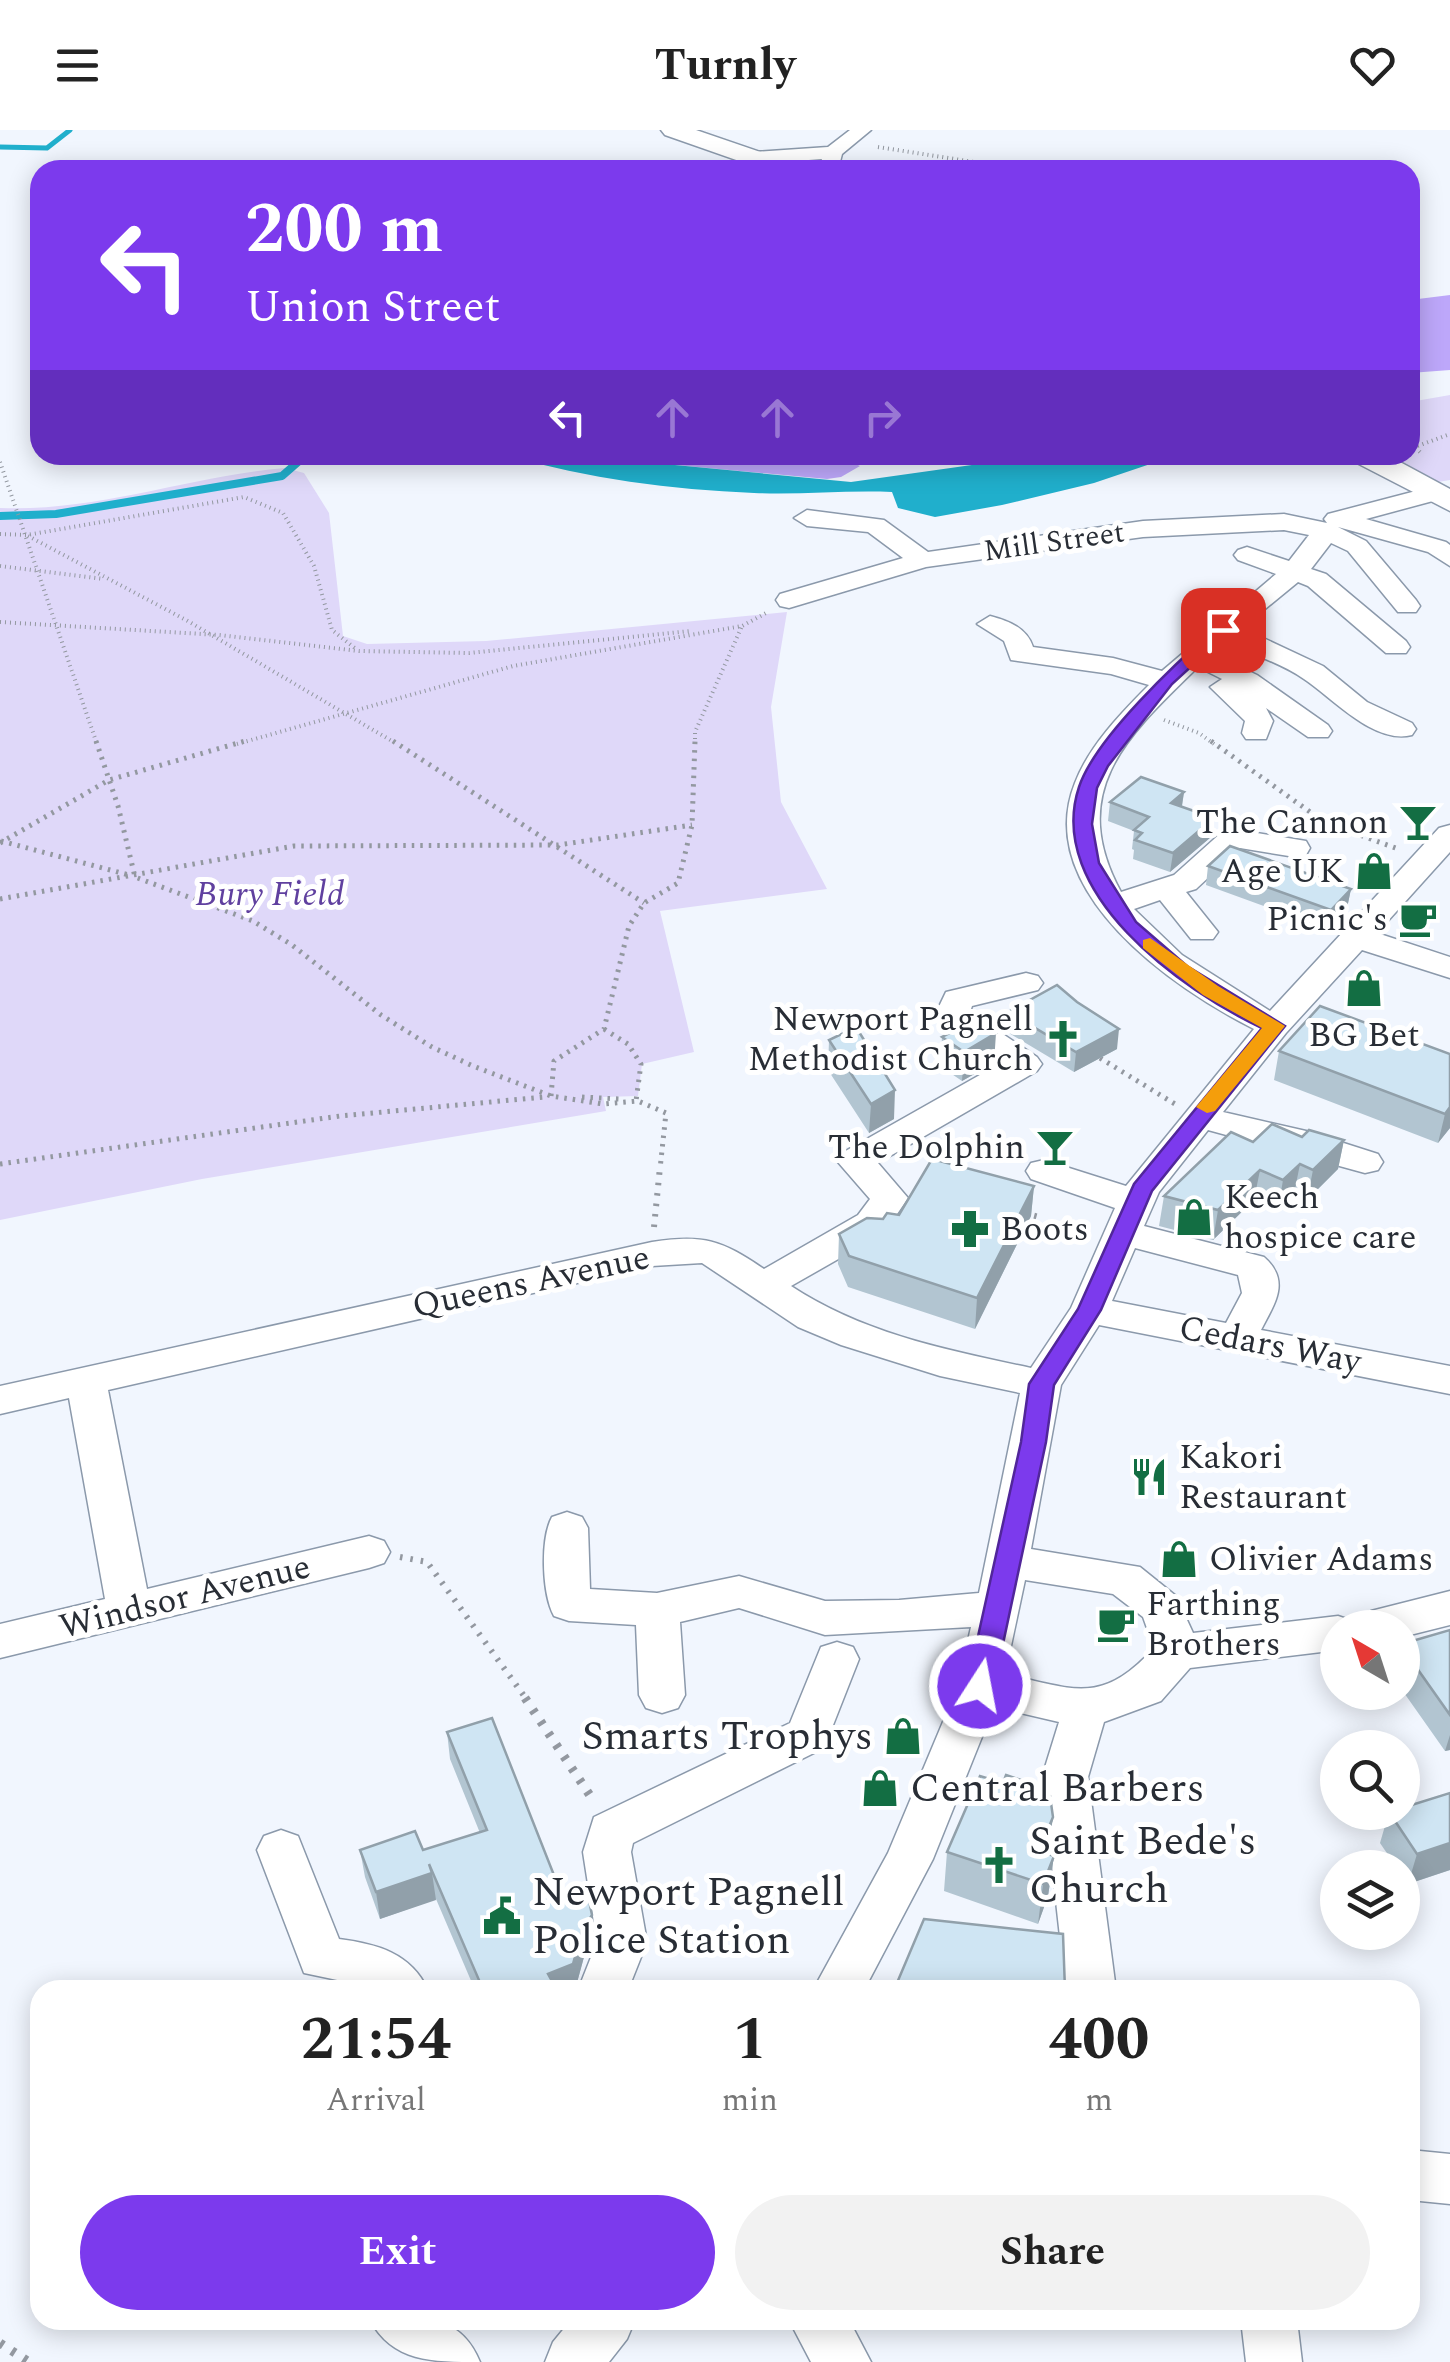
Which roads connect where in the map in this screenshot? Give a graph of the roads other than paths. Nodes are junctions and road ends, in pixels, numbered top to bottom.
1 (673, 130) edge
2 (862, 130) edge
3 (754, 158) junction
4 (760, 160) edge
5 (805, 160) edge
6 (832, 160) edge
7 (1383, 465) edge
8 (1443, 497) edge
9 (807, 518) dead end
10 (1331, 524) junction
11 (1247, 555) dead end
12 (1450, 558) edge
13 (923, 560) junction
14 (1289, 574) junction
15 (789, 600) dead end
16 (1406, 606) dead end
17 (990, 624) dead end
18 (1223, 630) junction
19 (1396, 647) dead end
20 (1181, 667) junction
21 (1402, 729) dead end
22 (1318, 731) dead end
23 (1256, 733) dead end
24 (1440, 847) edge
25 (1295, 848) dead end
26 (1167, 888) junction
27 (1113, 905) junction
28 (1202, 932) dead end
29 (1358, 938) junction
30 (1450, 968) edge
31 (1026, 983) dead end
32 (1274, 1026) junction
33 (1198, 1118) junction
34 (1365, 1162) dead end
35 (1044, 1171) dead end
36 (1129, 1218) junction
37 (763, 1286) junction
38 (1089, 1310) junction
39 (1237, 1339) junction
40 (1450, 1380) edge
41 (86, 1381) junction
42 (1042, 1384) junction
43 (0, 1400) edge
44 (568, 1528) dead end
45 (370, 1552) road end
46 (1006, 1560) junction
47 (995, 1608) junction
48 (1450, 1608) edge
49 (130, 1610) junction
50 (657, 1610) junction
51 (1420, 1616) edge
52 (1320, 1635) edge
53 (0, 1641) edge
54 (1178, 1652) junction
55 (837, 1659) dead end
56 (980, 1686) junction
57 (662, 1695) dead end
58 (1085, 1710) junction
59 (282, 1850) dead end
60 (391, 1980) edge
61 (607, 1980) edge
62 (843, 1980) edge
63 (1090, 1980) edge
64 (1420, 2175) edge
65 (1450, 2179) edge
66 (411, 2330) edge
67 (599, 2330) edge
68 (823, 2330) edge
69 (1270, 2330) edge
70 (452, 2362) edge
71 (573, 2362) edge
72 (843, 2362) edge
73 (1274, 2362) edge

1 - 3 main road
2 - 6 street
3 - 4 main road
3 - 5 street
7 - 8 main road
8 - 10 street
9 - 13 street
10 - 12 street, Mill Street
10 - 13 street, Mill Street
10 - 14 street
10 - 16 street
11 - 14 street
13 - 15 street, Mill Street
14 - 18 street
14 - 19 street
17 - 20 street
18 - 20 street
18 - 21 street
20 - 22 street
20 - 23 street
20 - 27 street
24 - 29 street
25 - 26 street
26 - 27 street
26 - 28 street
27 - 32 street
29 - 30 street
29 - 32 street
31 - 37 street
32 - 33 street
33 - 34 street
33 - 36 street
35 - 36 street
36 - 38 street
36 - 39 street
37 - 41 street, Queens Avenue
37 - 42 street, Queens Avenue
38 - 39 street, Cedars Way
38 - 42 street
39 - 40 street, Cedars Way
41 - 43 street, Queens Avenue
41 - 49 street
42 - 46 street
44 - 50 street
45 - 49 street, Windsor Avenue
46 - 47 street
46 - 54 street
47 - 50 street
47 - 56 street
48 - 51 street
49 - 53 street, Windsor Avenue
50 - 57 street
52 - 54 street
54 - 58 street
55 - 61 street
56 - 58 street
56 - 62 street
58 - 63 street
59 - 60 street
64 - 65 street
66 - 70 street
67 - 71 street
68 - 72 street
69 - 73 street

